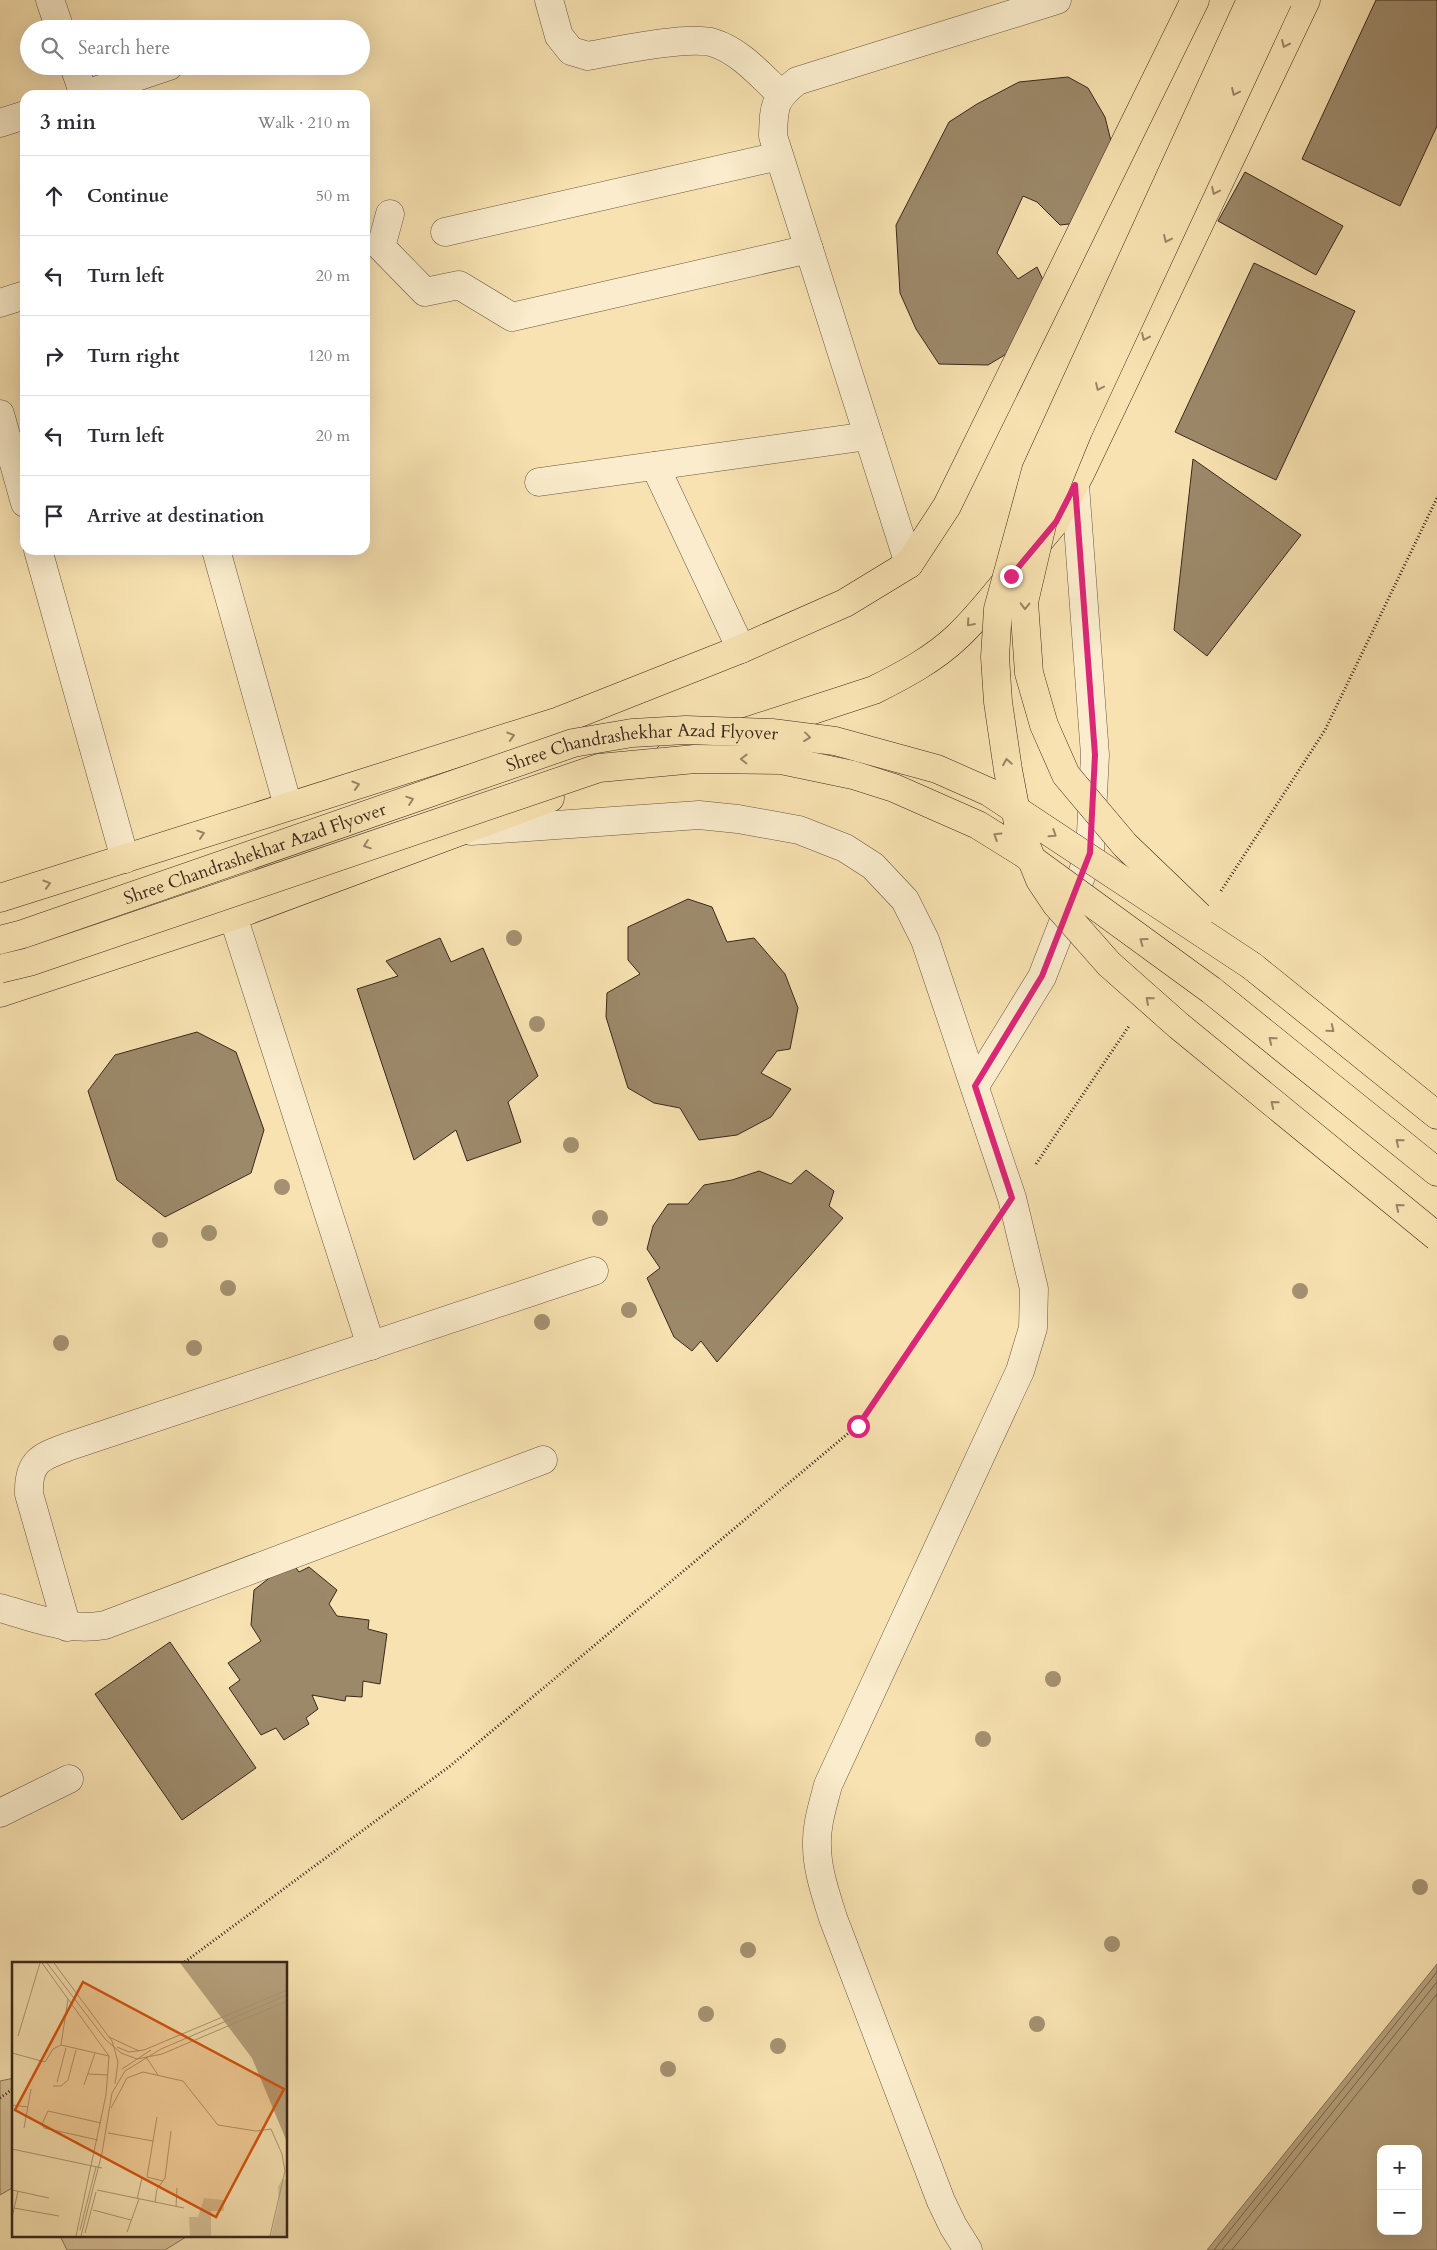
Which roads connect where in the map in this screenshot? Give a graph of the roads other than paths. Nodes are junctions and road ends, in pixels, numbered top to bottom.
1 (50, 0) edge
2 (549, 0) edge
3 (1057, 0) edge
4 (1195, 0) edge
5 (1251, 0) edge
6 (1278, 0) edge
7 (1306, 0) edge
8 (57, 20) edge
9 (77, 75) edge
10 (143, 75) edge
11 (82, 90) edge
12 (99, 90) edge
13 (781, 94) junction
14 (20, 117) edge
15 (0, 123) edge
16 (779, 156) junction
17 (390, 214) dead end
18 (446, 232) dead end
19 (809, 249) junction
20 (20, 297) edge
21 (0, 303) edge
22 (0, 414) edge
23 (868, 436) junction
24 (655, 466) junction
25 (539, 482) dead end
26 (20, 485) edge
27 (1075, 485) junction
28 (39, 555) edge
29 (217, 555) edge
30 (909, 564) junction
31 (741, 649) junction
32 (288, 806) junction
33 (462, 832) junction
34 (125, 859) junction
35 (0, 898) edge
36 (233, 916) junction
37 (0, 940) edge
38 (1252, 966) junction
39 (0, 970) edge
40 (0, 993) edge
41 (975, 1086) junction
42 (1437, 1115) edge
43 (1437, 1172) edge
44 (1437, 1238) edge
45 (594, 1271) dead end
46 (371, 1346) junction
47 (543, 1460) dead end
48 (0, 1608) edge
49 (67, 1627) junction
50 (69, 1779) dead end
51 (0, 1813) edge
52 (968, 2250) edge

1 - 8 street
2 - 13 street
3 - 13 street
4 - 30 main road
44 -> 5 main road, bridge
6 -> 38 main road, bridge
7 -> 27 main road
9 - 11 street
10 - 12 street
13 - 16 street
14 - 15 street
16 - 18 street
16 - 19 street
17 - 19 street
19 - 23 street
20 - 21 street
22 - 26 street
23 - 24 street
23 - 30 street
24 - 25 street
24 - 31 street
27 -> 33 main road
27 - 41 street
28 - 34 street
29 - 32 street
30 - 31 main road
32 -> 31 main road
34 -> 32 main road
33 - 36 main road
33 - 41 street
35 -> 34 main road
36 - 40 main road
36 - 46 street
37 -> 38 main road, Shree Chandrashekhar Azad Flyover, bridge
38 -> 42 main road
43 -> 39 main road, Shree Chandrashekhar Azad Flyover, bridge
41 - 52 street
45 - 46 street
46 - 49 street
47 - 49 street
48 - 49 street
50 - 51 street

